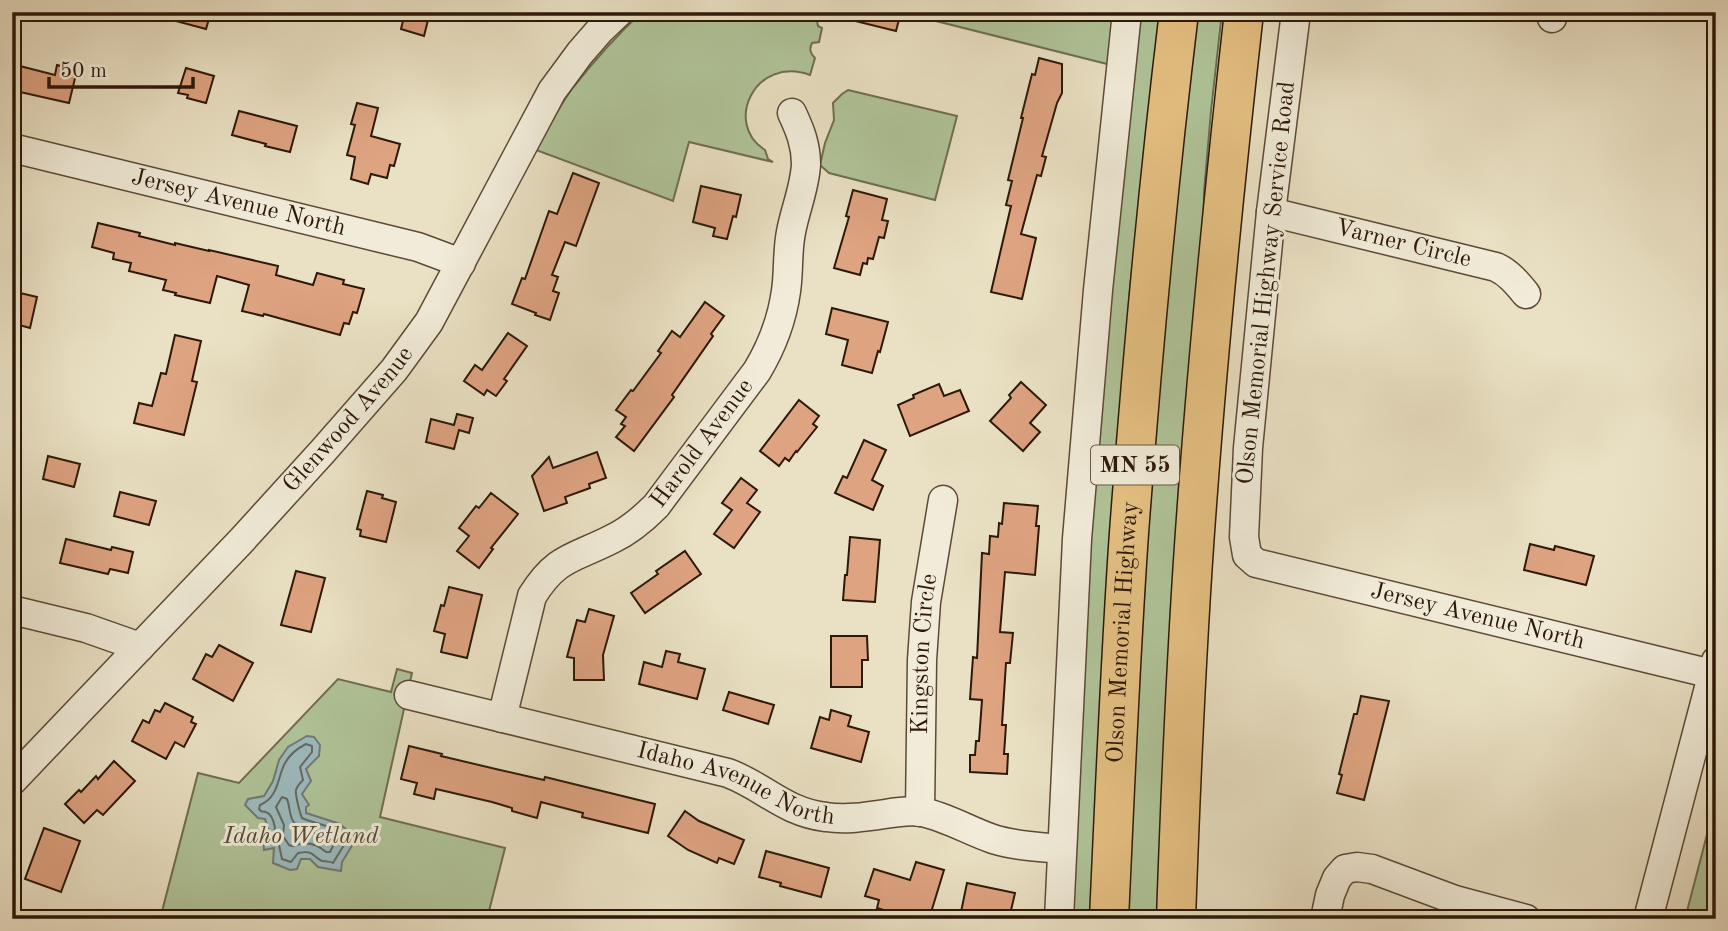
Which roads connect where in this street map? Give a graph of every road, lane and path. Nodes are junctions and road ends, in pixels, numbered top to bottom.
1 (619, 12) edge
2 (1127, 12) edge
3 (1179, 12) edge
4 (1244, 12) edge
5 (1296, 12) edge
6 (792, 113) dead end
7 (12, 148) edge
8 (1271, 212) junction
9 (461, 263) junction
10 (1526, 294) dead end
11 (943, 500) dead end
12 (1247, 555) joint
13 (12, 610) edge
14 (140, 647) junction
15 (1714, 668) edge
16 (409, 695) dead end
17 (502, 718) junction
18 (12, 781) edge
19 (920, 811) junction
20 (1062, 849) junction
21 (1059, 919) edge
22 (1109, 919) edge
23 (1176, 919) edge
24 (1325, 919) edge
25 (1526, 919) edge
26 (1648, 919) edge

1 - 9 street, Glenwood Avenue
2 - 20 street
3 - 22 highway, Olson Memorial Highway / MN 55
4 - 23 highway, MN 55
5 - 8 street, Olson Memorial Highway Service Road
6 - 17 street, Harold Avenue
7 - 9 street, Jersey Avenue North
8 - 10 street, Varner Circle
8 - 12 street, Olson Memorial Highway Service Road
9 - 14 street, Glenwood Avenue
11 - 19 street, Kingston Circle
12 - 15 street, Jersey Avenue North
13 - 14 street
14 - 18 street, Glenwood Avenue
15 - 26 street
16 - 17 street, Idaho Avenue North
17 - 19 street, Idaho Avenue North
19 - 20 street, Idaho Avenue North
20 - 21 street
24 - 25 street

